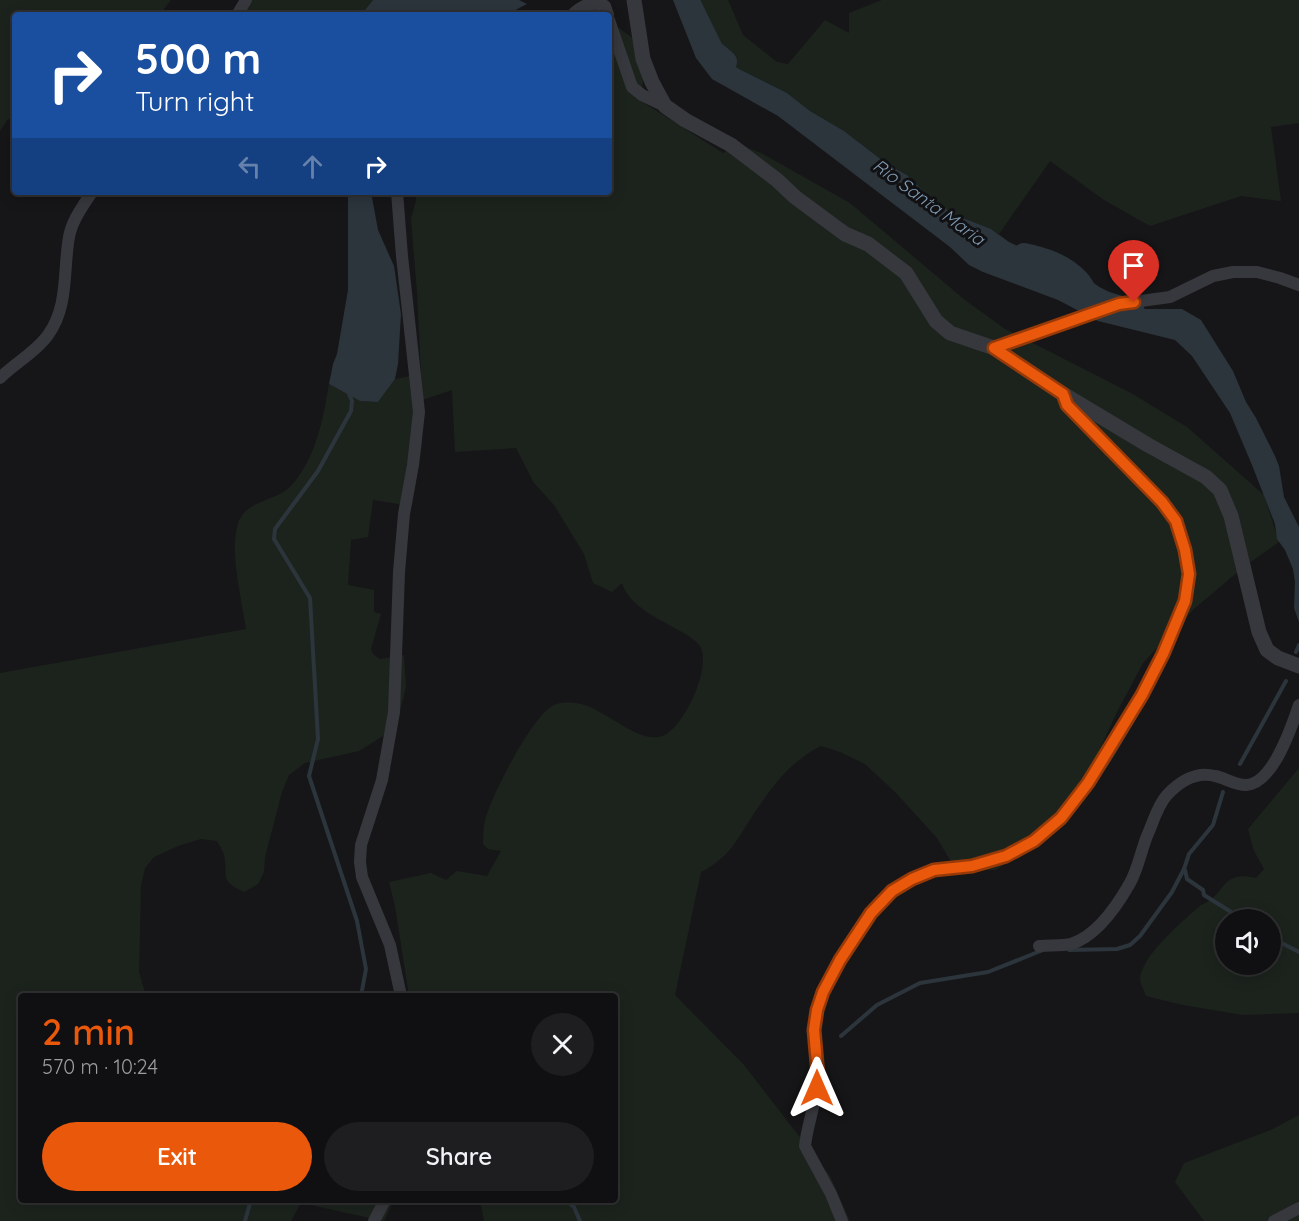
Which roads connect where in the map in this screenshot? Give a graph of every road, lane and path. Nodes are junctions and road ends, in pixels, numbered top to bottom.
1 (634, 0) edge
2 (576, 12) edge
3 (607, 12) edge
4 (612, 29) edge
5 (664, 105) junction
6 (90, 195) edge
7 (397, 195) edge
8 (1299, 285) edge
9 (994, 348) junction
10 (0, 378) edge
11 (1063, 394) junction
12 (1299, 666) edge
13 (1299, 705) edge
14 (1039, 946) dead end
15 (400, 993) edge
16 (383, 1203) edge
17 (1299, 1208) edge
18 (374, 1221) edge
19 (842, 1221) edge
20 (1274, 1221) edge

1 - 5 street
2 - 3 street
4 - 5 street
5 - 9 street
6 - 10 street
7 - 15 street
8 - 9 street
9 - 11 street
11 - 12 street
11 - 19 street
13 - 14 street
16 - 18 street
17 - 20 street

